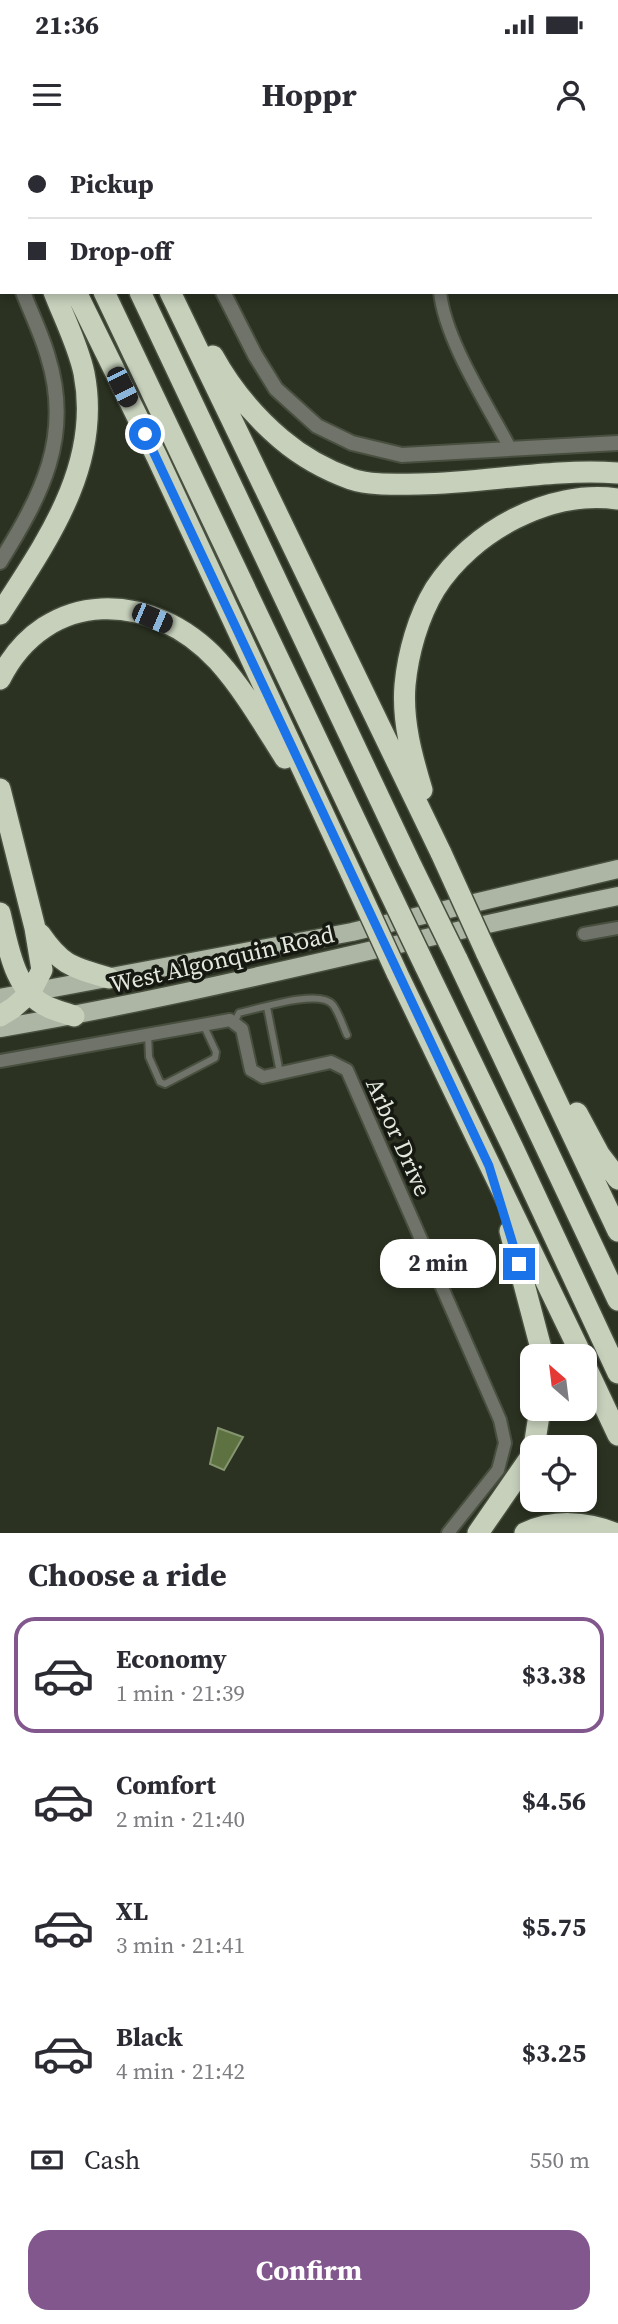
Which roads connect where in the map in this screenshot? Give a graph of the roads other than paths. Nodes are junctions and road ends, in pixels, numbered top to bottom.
1 (24, 294) edge
2 (55, 294) edge
3 (77, 294) edge
4 (105, 294) edge
5 (141, 294) edge
6 (171, 294) edge
7 (179, 294) edge
8 (224, 294) edge
9 (439, 294) edge
10 (618, 443) edge
11 (510, 448) junction
12 (618, 472) edge
13 (618, 499) edge
14 (0, 562) edge
15 (0, 614) edge
16 (0, 679) edge
17 (0, 789) edge
18 (326, 819) junction
19 (441, 853) junction
20 (618, 869) edge
21 (618, 896) edge
22 (0, 913) edge
23 (35, 928) junction
24 (618, 928) edge
25 (583, 934) dead end
26 (109, 978) junction
27 (30, 993) junction
28 (0, 998) edge
29 (267, 1007) junction
30 (74, 1016) junction
31 (0, 1017) edge
32 (234, 1023) junction
33 (203, 1024) junction
34 (520, 1025) junction
35 (0, 1028) edge
36 (148, 1034) junction
37 (347, 1035) dead end
38 (0, 1061) edge
39 (279, 1073) junction
40 (489, 1166) junction
41 (618, 1179) edge
42 (618, 1231) edge
43 (618, 1300) edge
44 (540, 1344) edge
45 (576, 1344) edge
46 (618, 1373) edge
47 (597, 1391) edge
48 (618, 1435) edge
49 (520, 1472) edge
50 (447, 1533) edge
51 (478, 1533) edge
52 (525, 1533) edge
53 (614, 1533) edge

1 - 14 street
2 - 15 highway
3 - 18 highway
4 - 46 highway, bridge
5 - 43 highway, bridge
6 - 19 highway
7 - 12 highway
8 - 11 street
9 - 11 street
10 - 11 street
13 - 19 highway
16 - 18 highway
17 - 23 highway
18 - 40 highway, bridge
19 - 34 highway, bridge
20 - 26 main road, West Algonquin Road
21 - 30 main road, West Algonquin Road
22 - 27 highway
23 - 26 highway
23 - 27 highway
24 - 25 street
26 - 27 main road, West Algonquin Road
27 - 28 main road, West Algonquin Road
27 - 30 highway
27 - 31 highway
29 - 32 lane
29 - 37 lane
29 - 39 lane
30 - 35 main road, West Algonquin Road
32 - 33 street
32 - 39 street, Arbor Drive
33 - 36 street
33 - 36 lane
34 - 41 highway
34 - 42 highway
36 - 38 street
39 - 50 street, Arbor Drive
40 - 44 highway
40 - 45 highway
47 - 48 highway
49 - 51 highway
52 - 53 highway

